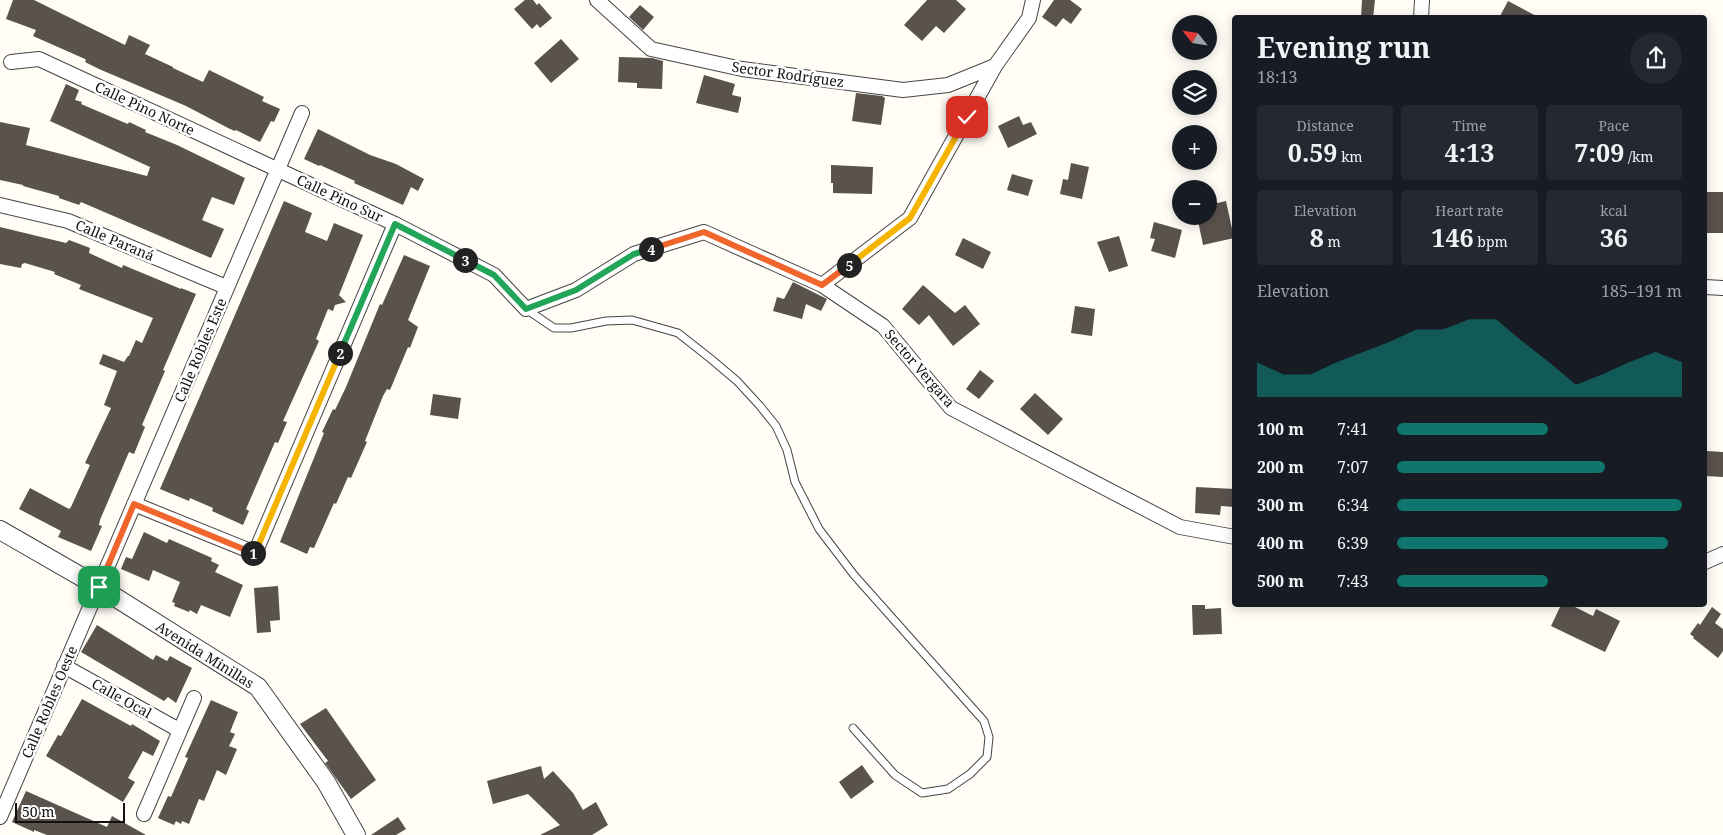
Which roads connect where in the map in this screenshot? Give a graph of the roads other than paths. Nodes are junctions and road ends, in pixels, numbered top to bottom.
1 (597, 0) edge
2 (1033, 0) edge
3 (1422, 0) edge
4 (1421, 15) edge
5 (11, 62) dead end
6 (995, 66) junction
7 (302, 113) dead end
8 (277, 169) junction
9 (0, 204) edge
10 (395, 224) junction
11 (822, 285) junction
12 (226, 287) junction
13 (1707, 287) edge
14 (1723, 288) edge
15 (526, 309) junction
16 (134, 504) junction
17 (0, 530) edge
18 (1232, 536) edge
19 (1723, 554) edge
20 (1707, 561) edge
21 (99, 587) junction
22 (64, 666) junction
23 (194, 698) dead end
24 (853, 728) dead end
25 (179, 730) junction
26 (144, 814) dead end
27 (0, 817) edge
28 (356, 835) edge

1 - 6 street, Sector Rodríguez
2 - 6 street
3 - 4 street
5 - 8 street, Calle Pino Norte
6 - 11 street
7 - 8 street, Calle Robles Este
8 - 10 street, Calle Pino Sur
8 - 12 street, Calle Robles Este
9 - 12 street, Calle Paraná
10 - 15 street, Calle Pino Sur
10 - 16 street
11 - 15 street, Sector Vergara
11 - 18 street, Sector Vergara
12 - 16 street, Calle Robles Este
13 - 14 street
15 - 24 lane
16 - 21 street, Calle Robles Este
17 - 21 street, Avenida Minillas
19 - 20 street
21 - 22 street, Calle Robles Oeste
21 - 28 street, Avenida Minillas
22 - 25 street, Calle Ocal
22 - 27 street, Calle Robles Oeste
23 - 25 street
25 - 26 street

